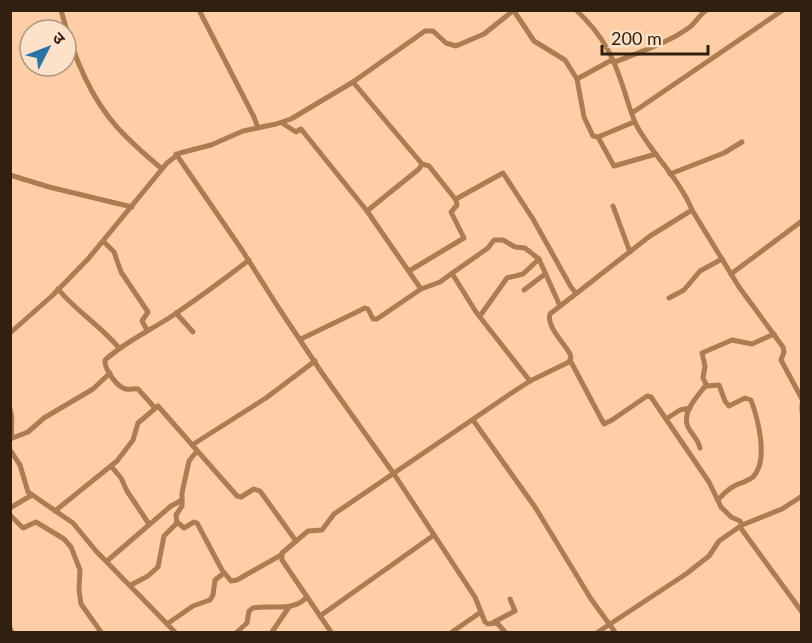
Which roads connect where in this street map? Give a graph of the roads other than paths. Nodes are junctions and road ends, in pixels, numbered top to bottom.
1 (60, 10) edge
2 (199, 10) edge
3 (576, 10) edge
4 (706, 10) edge
5 (783, 10) edge
6 (514, 11) edge
7 (615, 62) junction
8 (577, 79) junction
9 (353, 82) junction
10 (632, 113) junction
11 (634, 122) junction
12 (282, 123) junction
13 (258, 128) junction
14 (598, 137) junction
15 (742, 142) dead end
16 (176, 154) junction
17 (656, 154) junction
18 (422, 164) junction
19 (162, 169) junction
20 (670, 174) junction
21 (10, 175) edge
22 (456, 199) junction
23 (613, 206) dead end
24 (132, 207) junction
25 (692, 210) junction
26 (367, 211) junction
27 (801, 221) edge
28 (103, 241) junction
29 (630, 252) junction
30 (722, 259) junction
31 (249, 260) junction
32 (539, 260) junction
33 (410, 271) junction
34 (451, 274) junction
35 (545, 274) junction
36 (731, 274) junction
37 (58, 289) junction
38 (421, 289) junction
39 (524, 290) dead end
40 (576, 293) junction
41 (669, 298) dead end
42 (560, 306) junction
43 (176, 313) junction
44 (480, 316) junction
45 (147, 330) junction
46 (10, 333) edge
47 (193, 333) dead end
48 (774, 334) junction
49 (301, 339) junction
50 (119, 348) junction
51 (570, 360) junction
52 (315, 361) junction
53 (110, 373) junction
54 (530, 381) junction
55 (706, 385) junction
56 (801, 402) edge
57 (155, 408) junction
58 (690, 408) junction
59 (10, 409) edge
60 (801, 412) edge
61 (666, 419) junction
62 (473, 420) junction
63 (11, 439) edge
64 (192, 445) junction
65 (700, 448) dead end
66 (10, 450) edge
67 (197, 451) junction
68 (111, 466) junction
69 (394, 474) junction
70 (32, 495) junction
71 (801, 496) edge
72 (182, 500) junction
73 (718, 500) junction
74 (10, 508) edge
75 (55, 511) junction
76 (10, 515) edge
77 (177, 522) junction
78 (149, 524) junction
79 (741, 526) junction
80 (434, 535) junction
81 (296, 541) junction
82 (281, 555) junction
83 (107, 561) junction
84 (224, 573) junction
85 (131, 585) junction
86 (307, 597) junction
87 (510, 599) dead end
88 (289, 608) junction
89 (481, 612) junction
90 (801, 612) edge
91 (320, 616) junction
92 (494, 622) junction
93 (167, 624) junction
94 (609, 625) junction
95 (10, 628) edge
96 (12, 633) edge
97 (101, 633) edge
98 (175, 633) edge
99 (237, 633) edge
100 (272, 633) edge
101 (331, 633) edge
102 (452, 633) edge
103 (505, 633) edge
104 (598, 633) edge
105 (615, 633) edge

1 - 19 street
2 - 13 street
3 - 7 street
4 - 7 street
5 - 10 street
6 - 8 street
6 - 9 street
7 - 8 street
7 - 10 street
8 - 14 street
9 - 12 street
9 - 18 street
10 - 11 street
11 - 14 street
11 - 17 street
12 - 13 street
12 - 26 street
13 - 16 street
14 - 17 street
15 - 20 street
16 - 19 street
16 - 31 street
17 - 20 street
18 - 22 street
18 - 26 street
19 - 24 street
20 - 25 street
21 - 24 street
22 - 33 street
22 - 40 street
23 - 29 street
24 - 28 street
25 - 29 street
25 - 30 street
26 - 33 street
27 - 36 street
28 - 37 street
28 - 45 street
29 - 40 street
30 - 36 street
30 - 41 street
31 - 43 street
31 - 49 street
32 - 34 street
32 - 35 street
32 - 44 street
33 - 38 street
34 - 38 street
34 - 44 street
35 - 39 street
35 - 42 street
36 - 48 street
37 - 46 street
37 - 50 street
38 - 49 street
40 - 42 street
42 - 51 street
43 - 45 street
43 - 47 street
44 - 54 street
45 - 50 street
48 - 55 street
48 - 56 street
49 - 52 street
50 - 53 street
51 - 54 street
51 - 61 street
52 - 64 street
52 - 69 street
53 - 57 street
53 - 63 street
54 - 62 street
55 - 58 street
55 - 73 street
56 - 60 street
57 - 64 street
57 - 68 street
58 - 61 street
58 - 65 street
59 - 63 street
61 - 73 street
62 - 69 street
62 - 94 street
64 - 67 street
66 - 70 street
67 - 72 street
67 - 81 street
68 - 75 street
68 - 78 street
69 - 80 street
69 - 81 street
70 - 74 street
70 - 75 street
71 - 79 street
72 - 77 street
72 - 78 street
73 - 79 street
75 - 83 street
76 - 97 street
77 - 84 street
77 - 85 street
78 - 83 street
79 - 90 street
79 - 94 street
80 - 89 street
80 - 91 street
81 - 82 street
82 - 84 street
82 - 86 street
83 - 85 street
84 - 93 street
85 - 93 street
86 - 88 street
86 - 91 street
87 - 92 street
88 - 99 street
88 - 100 street
89 - 92 street
89 - 102 street
91 - 101 street
92 - 103 street
93 - 98 street
94 - 104 street
94 - 105 street
95 - 96 street

